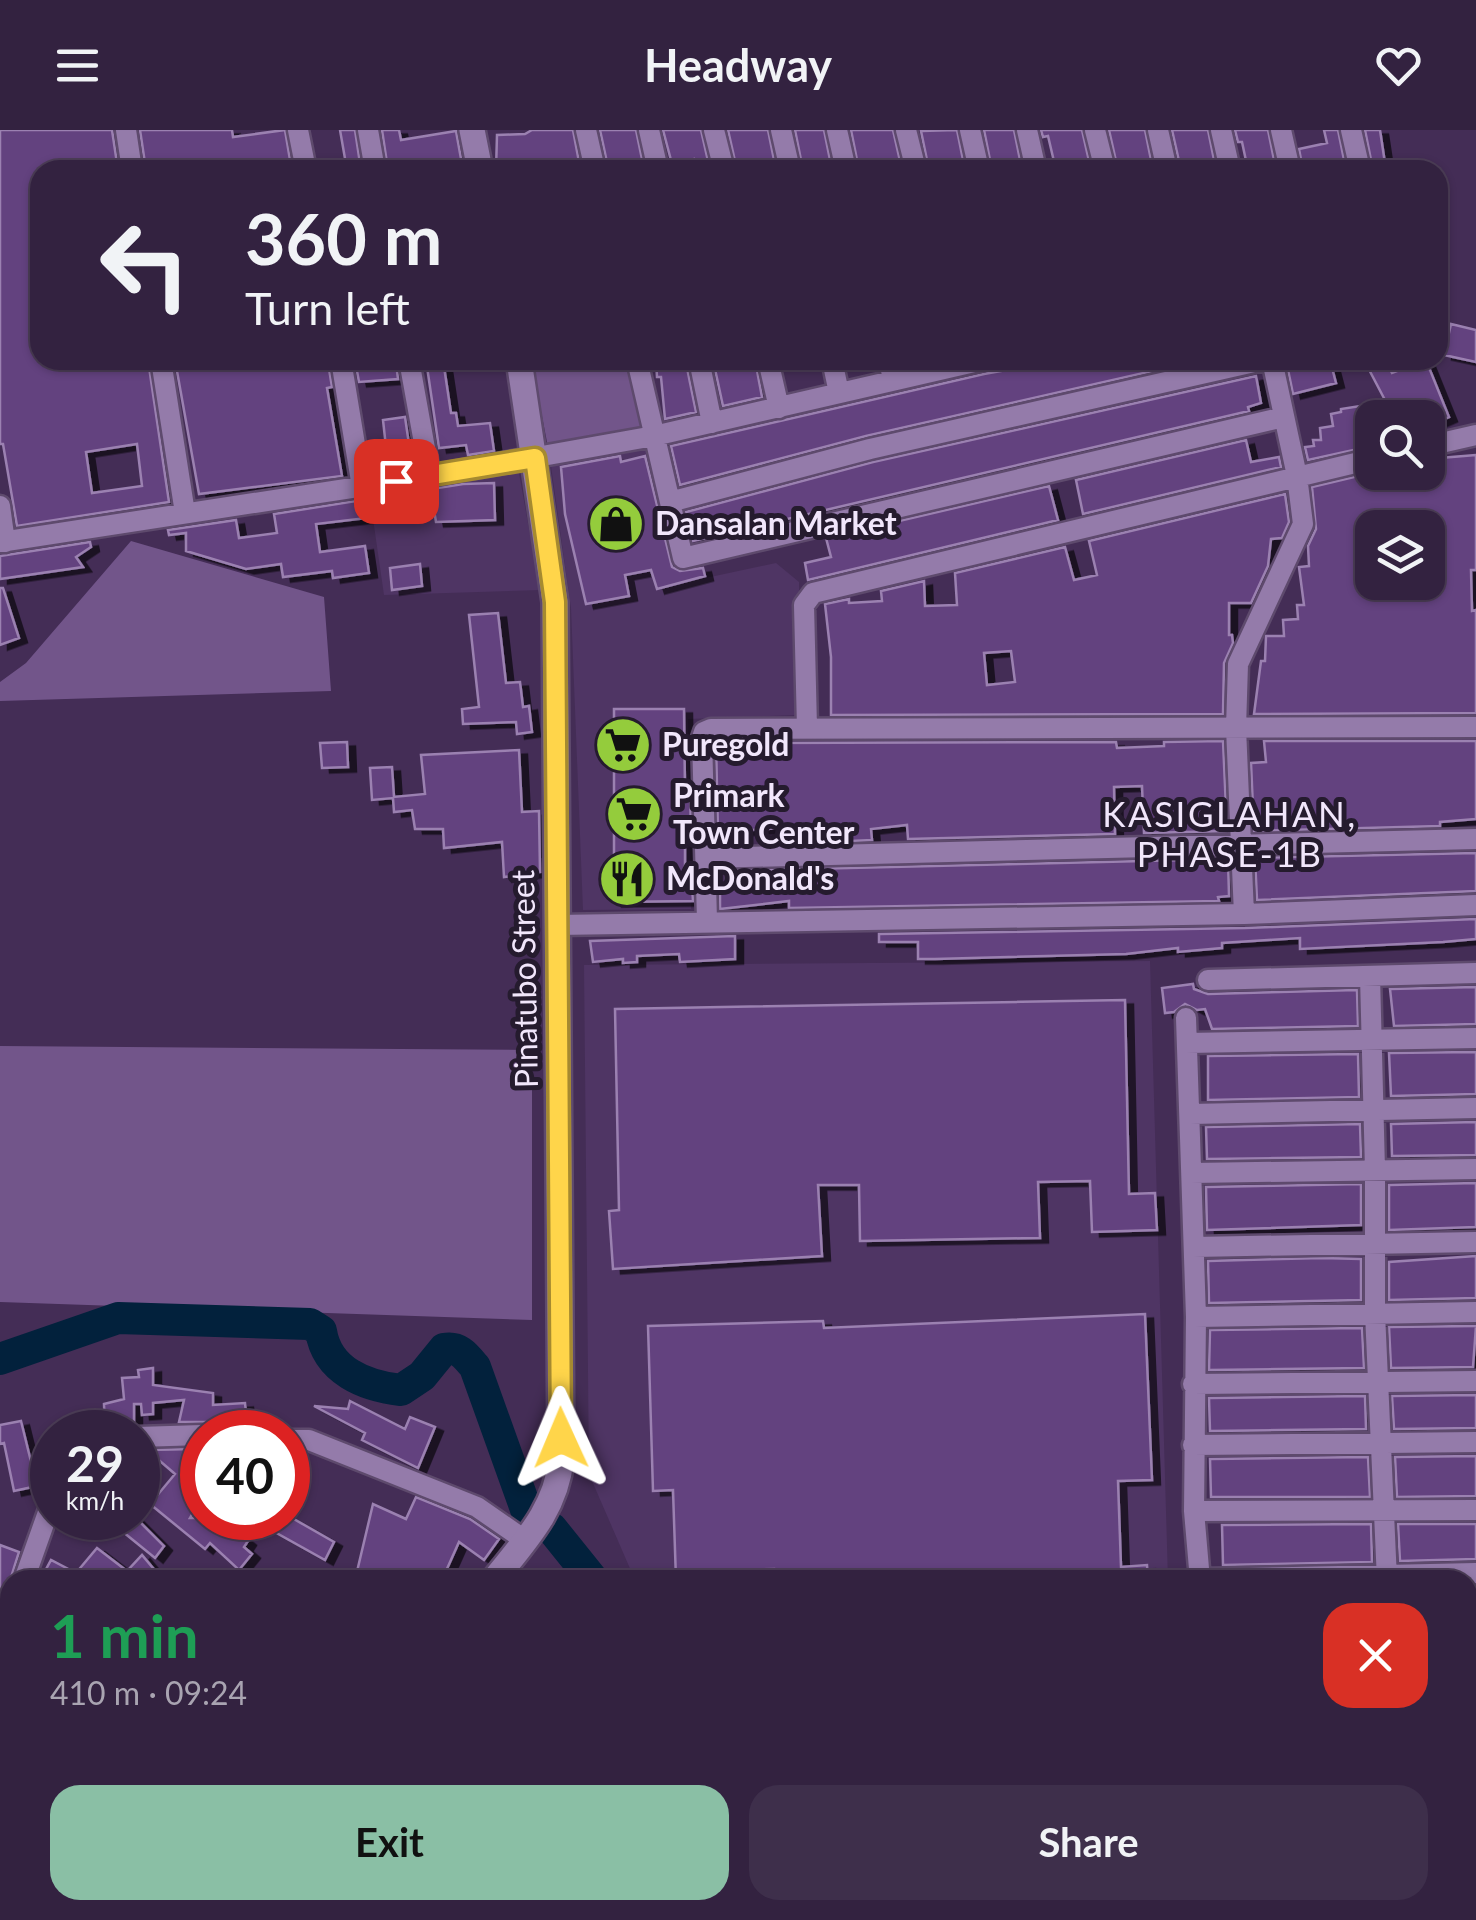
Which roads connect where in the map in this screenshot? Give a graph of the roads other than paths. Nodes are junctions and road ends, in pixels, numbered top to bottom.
1 (126, 130) edge
2 (298, 130) edge
3 (368, 130) edge
4 (472, 130) edge
5 (586, 130) edge
6 (649, 130) edge
7 (714, 130) edge
8 (781, 130) edge
9 (837, 130) edge
10 (906, 130) edge
11 (970, 130) edge
12 (1027, 130) edge
13 (1096, 130) edge
14 (1158, 130) edge
15 (1222, 130) edge
16 (1281, 130) edge
17 (1351, 130) edge
18 (130, 160) edge
19 (304, 160) edge
20 (373, 160) edge
21 (478, 160) edge
22 (592, 160) edge
23 (656, 160) edge
24 (722, 160) edge
25 (788, 160) edge
26 (844, 160) edge
27 (914, 160) edge
28 (977, 160) edge
29 (1034, 160) edge
30 (1103, 160) edge
31 (1166, 160) edge
32 (1228, 160) edge
33 (1288, 160) edge
34 (1358, 160) edge
35 (163, 370) edge
36 (343, 370) edge
37 (411, 370) edge
38 (521, 370) edge
39 (639, 370) edge
40 (701, 370) edge
41 (770, 370) edge
42 (834, 370) edge
43 (891, 370) edge
44 (1218, 370) edge
45 (1274, 370) edge
46 (840, 393) junction
47 (779, 408) junction
48 (1284, 417) junction
49 (712, 423) junction
50 (1476, 435) edge
51 (654, 436) junction
52 (1445, 442) edge
53 (535, 458) junction
54 (1355, 463) edge
55 (430, 476) junction
56 (1297, 476) junction
57 (362, 487) junction
58 (670, 502) junction
59 (0, 506) edge
60 (184, 513) junction
61 (2, 542) edge
62 (806, 728) junction
63 (1236, 728) junction
64 (1476, 728) edge
65 (1476, 839) edge
66 (1242, 844) junction
67 (707, 858) junction
68 (1476, 905) edge
69 (1244, 914) junction
70 (708, 920) junction
71 (556, 925) junction
72 (1476, 974) edge
73 (1370, 976) junction
74 (1208, 980) dead end
75 (1186, 1018) dead end
76 (1476, 1038) edge
77 (1372, 1040) junction
78 (1187, 1043) junction
79 (1476, 1108) edge
80 (1374, 1110) junction
81 (1191, 1114) junction
82 (1476, 1169) edge
83 (1375, 1170) junction
84 (1192, 1173) junction
85 (1476, 1242) edge
86 (1374, 1244) junction
87 (1194, 1247) junction
88 (1476, 1312) edge
89 (1374, 1313) junction
90 (1196, 1317) junction
91 (1476, 1381) edge
92 (1378, 1382) junction
93 (1193, 1384) junction
94 (310, 1440) edge
95 (1476, 1442) edge
96 (1379, 1443) junction
97 (1193, 1445) junction
98 (1476, 1510) edge
99 (1194, 1511) junction
100 (1382, 1511) junction
101 (38, 1540) edge
102 (526, 1541) junction
103 (28, 1570) edge
104 (502, 1570) edge
105 (1200, 1570) edge
106 (1386, 1570) edge

1 - 18 street
2 - 19 street
3 - 20 street
4 - 21 street
5 - 22 street
6 - 23 street
7 - 24 street
8 - 25 street
9 - 26 street
10 - 27 street
11 - 28 street
12 - 29 street
13 - 30 street
14 - 31 street
15 - 32 street
16 - 33 street
17 - 34 street
35 - 60 street
36 - 57 street
37 - 55 street
38 - 53 street, Pinatubo Street
39 - 51 street
40 - 49 street
41 - 47 street
42 - 46 street
43 - 46 street
44 - 58 street
45 - 48 street
46 - 47 street
47 - 49 street
48 - 56 street
48 - 58 street
49 - 51 street
50 - 52 street
51 - 53 street
51 - 58 street
53 - 55 street
53 - 71 street, Pinatubo Street
54 - 56 street
55 - 57 street
56 - 62 street
56 - 63 street
57 - 60 street
59 - 61 street
60 - 61 street
62 - 63 street
62 - 67 street
63 - 64 street
63 - 66 street
65 - 66 street
66 - 67 street
66 - 69 street
67 - 70 street
68 - 69 street
69 - 70 street
70 - 71 street
71 - 102 street, Pinatubo Street
72 - 73 street
73 - 74 street
73 - 77 street
75 - 78 street
76 - 77 street
77 - 78 street
77 - 80 street
78 - 81 street
79 - 80 street
80 - 81 street
80 - 83 street
81 - 84 street
82 - 83 street
83 - 84 street
83 - 86 street
84 - 87 street
85 - 86 street
86 - 87 street
86 - 89 street
87 - 90 street
88 - 89 street
89 - 90 street
89 - 92 street
90 - 93 street
91 - 92 street
92 - 93 street
92 - 96 street
93 - 97 street
94 - 102 street
95 - 96 street
96 - 97 street
96 - 100 street
97 - 99 street
98 - 100 street
99 - 100 street
99 - 105 street
100 - 106 street
101 - 103 street
102 - 104 street, Pinatubo Street

